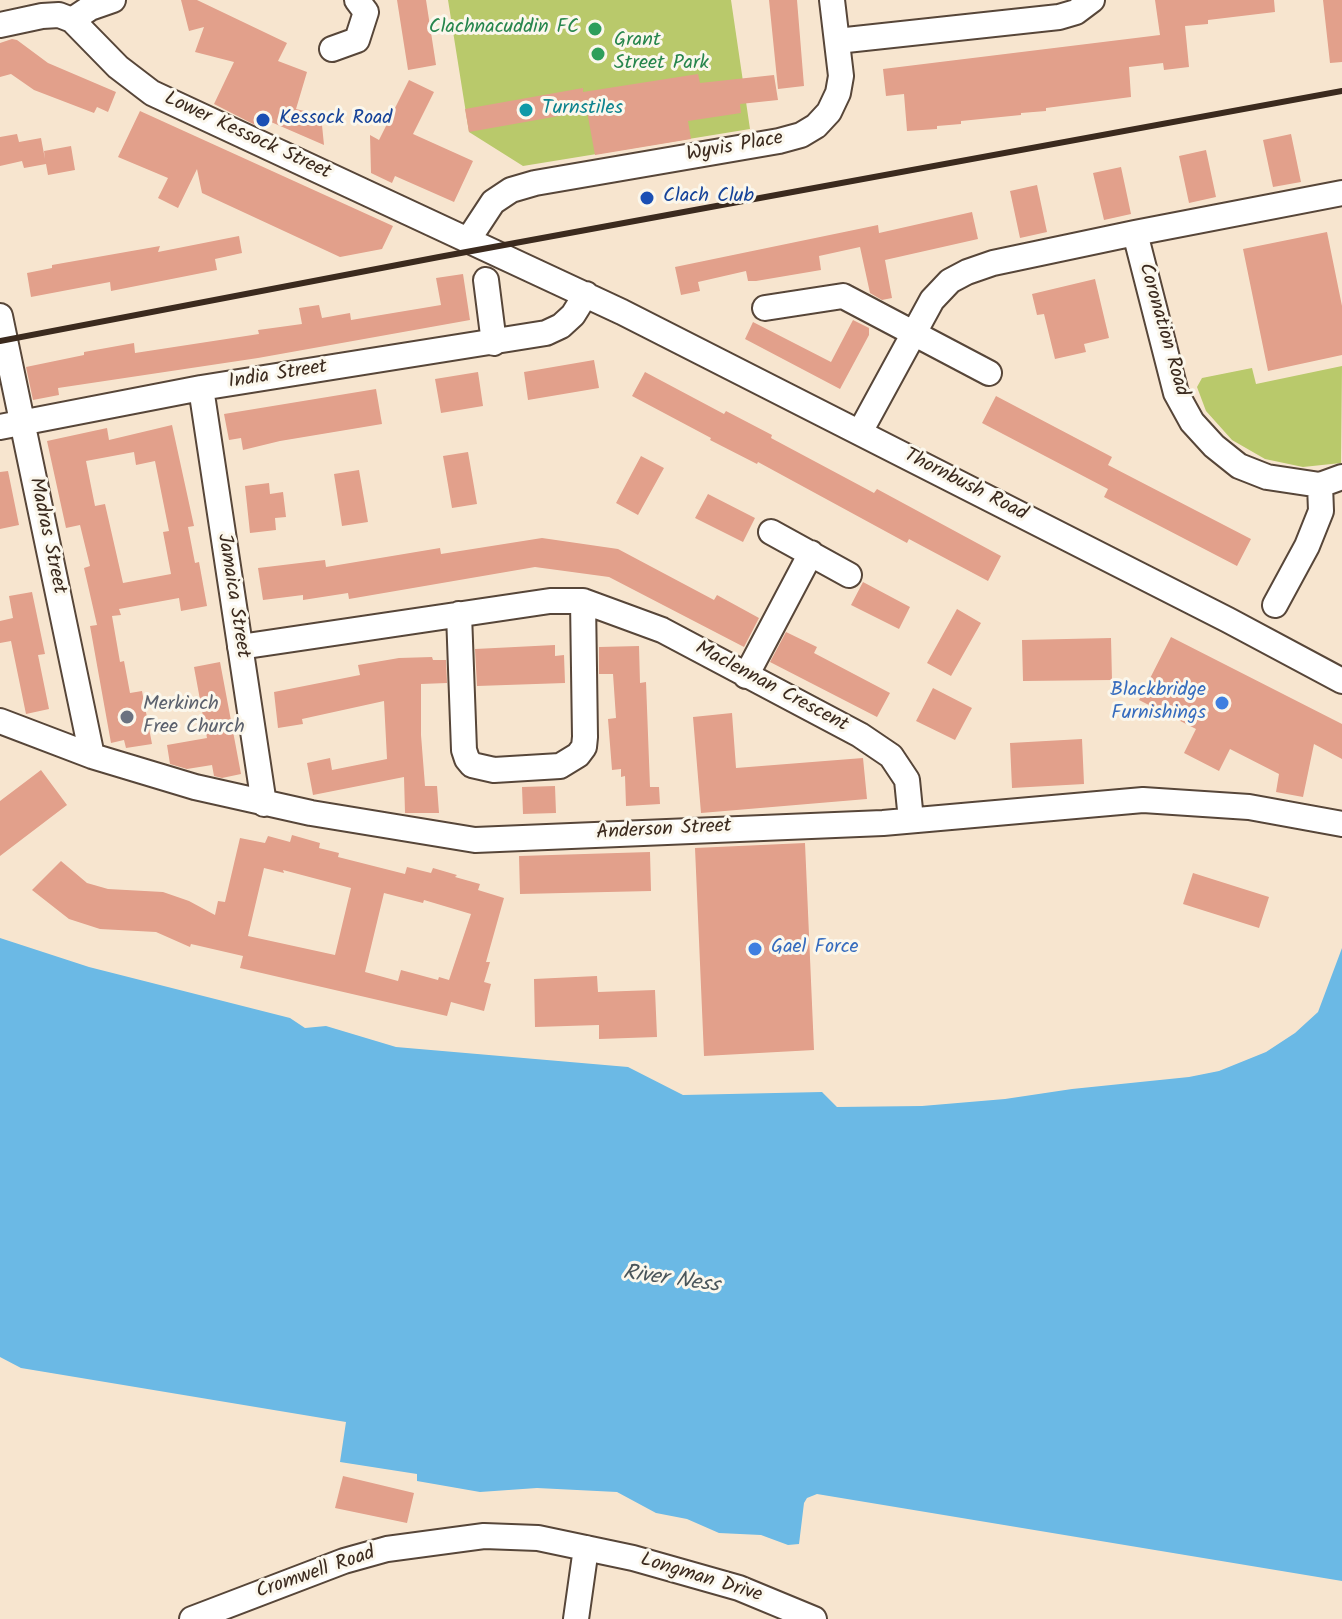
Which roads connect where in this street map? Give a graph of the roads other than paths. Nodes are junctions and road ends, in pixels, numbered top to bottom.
1 (113, 0) edge
2 (357, 0) edge
3 (832, 0) edge
4 (1092, 0) edge
5 (72, 20) junction
6 (1, 22) edge
7 (837, 41) junction
8 (332, 49) dead end
9 (1342, 193) edge
10 (441, 227) joint
11 (1135, 233) junction
12 (468, 240) junction
13 (486, 280) dead end
14 (586, 294) junction
15 (765, 308) dead end
16 (0, 316) edge
17 (914, 334) junction
18 (494, 343) junction
19 (989, 373) dead end
20 (201, 388) junction
21 (11, 425) edge
22 (860, 432) junction
23 (1331, 481) edge
24 (771, 532) dead end
25 (811, 553) junction
26 (849, 575) dead end
27 (583, 601) junction
28 (1275, 605) dead end
29 (459, 614) junction
30 (240, 647) junction
31 (746, 676) junction
32 (1342, 681) edge
33 (0, 721) edge
34 (92, 756) junction
35 (264, 804) junction
36 (911, 820) junction
37 (1342, 824) edge
38 (586, 1548) junction
39 (192, 1619) edge
40 (576, 1619) edge
41 (814, 1619) edge

1 - 5 street
2 - 8 street
3 - 7 street, Wyvis Place
4 - 7 street
5 - 6 street
5 - 10 street, Lower Kessock Street
7 - 12 street, Wyvis Place
9 - 11 street
10 - 12 street, Thornbush Road
11 - 17 street
11 - 23 street, Coronation Road
12 - 14 street, Thornbush Road
13 - 18 street
14 - 18 street
14 - 22 street, Thornbush Road
15 - 17 street
16 - 21 street, Madras Street
17 - 19 street
17 - 22 street
18 - 20 street, India Street
20 - 21 street, India Street
20 - 30 street, Jamaica Street
21 - 34 street, Madras Street
22 - 32 street, Thornbush Road
23 - 28 street, Coronation Road
24 - 25 street
25 - 26 street
25 - 31 street
27 - 29 street, Maclennan Crescent
27 - 29 street
27 - 31 street, Maclennan Crescent
29 - 30 street, Maclennan Crescent
30 - 35 street, Jamaica Street
31 - 36 street, Maclennan Crescent
33 - 34 street, Anderson Street
34 - 35 street, Anderson Street
35 - 36 street, Anderson Street
36 - 37 street, Anderson Street
38 - 39 street, Cromwell Road
38 - 40 street
38 - 41 street, Longman Drive

